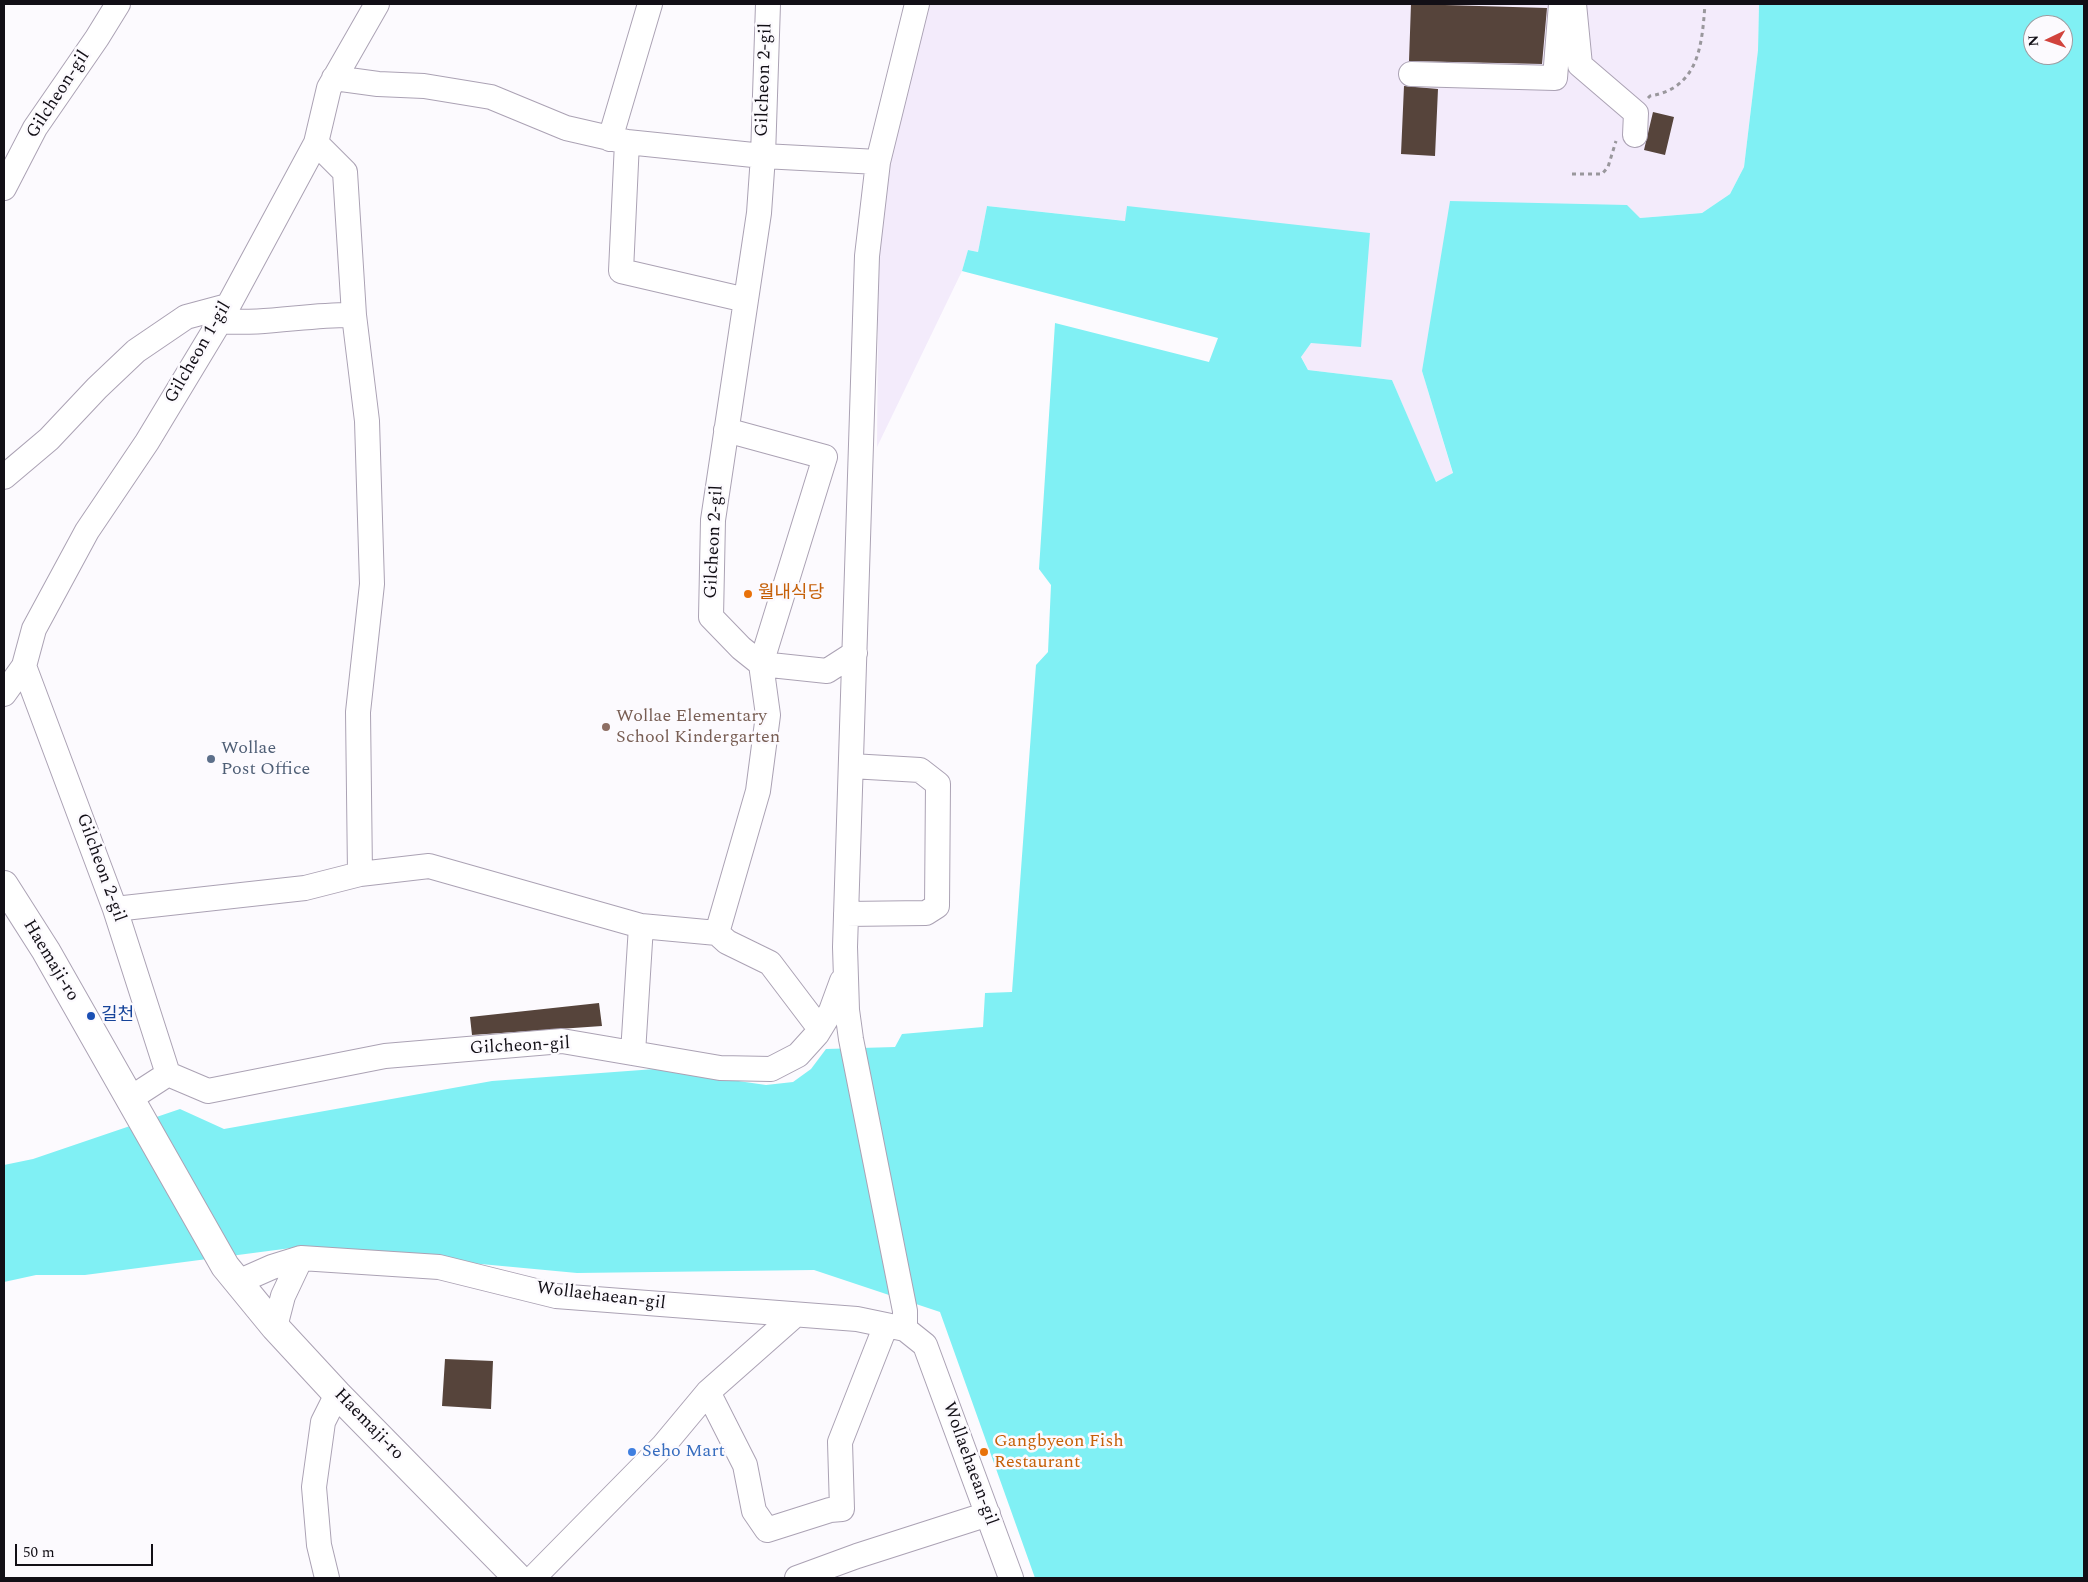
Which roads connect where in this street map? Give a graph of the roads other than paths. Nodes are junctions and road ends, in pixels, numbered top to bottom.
1 (118, 4) edge
2 (377, 4) edge
3 (650, 4) edge
4 (768, 4) edge
5 (917, 4) edge
6 (1562, 4) edge
7 (1574, 4) edge
8 (1411, 74) dead end
9 (334, 78) junction
10 (1635, 135) dead end
11 (619, 140) junction
12 (316, 144) junction
13 (763, 156) junction
14 (877, 172) junction
15 (4, 188) edge
16 (746, 300) junction
17 (223, 314) junction
18 (354, 315) junction
19 (726, 430) junction
20 (4, 477) edge
21 (855, 653) junction
22 (761, 664) junction
23 (24, 666) junction
24 (4, 694) edge
25 (851, 766) junction
26 (360, 874) junction
27 (4, 885) edge
28 (115, 909) junction
29 (846, 914) junction
30 (642, 926) junction
31 (717, 933) junction
32 (845, 947) junction
33 (820, 1028) junction
34 (634, 1053) junction
35 (168, 1074) junction
36 (135, 1107) junction
37 (301, 1258) junction
38 (231, 1274) junction
39 (794, 1316) junction
40 (899, 1322) junction
41 (275, 1327) junction
42 (708, 1392) junction
43 (337, 1394) junction
44 (988, 1514) junction
45 (327, 1578) edge
46 (518, 1578) edge
47 (533, 1578) edge
48 (797, 1578) edge
49 (1011, 1578) edge

1 - 15 street, Gilcheon-gil
2 - 9 street, Gilcheon 1-gil
3 - 11 street
4 - 13 street, Gilcheon 2-gil
5 - 14 street
6 - 8 street
7 - 10 street
9 - 11 street
9 - 12 street, Gilcheon 1-gil
11 - 13 street
11 - 16 street
12 - 17 street, Gilcheon 1-gil
12 - 18 street
13 - 14 street, Gilcheon 2-gil
13 - 16 street, Gilcheon 2-gil
14 - 21 street
16 - 19 street, Gilcheon 2-gil
17 - 18 street
17 - 20 street
17 - 23 street, Gilcheon 1-gil
18 - 26 street
19 - 22 street, Gilcheon 2-gil
19 - 22 street
21 - 22 street
21 - 25 street
22 - 31 street
23 - 24 street, Gilcheon 1-gil
23 - 28 street, Gilcheon 2-gil
25 - 29 street
25 - 29 street
26 - 28 street
26 - 30 street
27 - 36 main road, Haemaji-ro
28 - 35 street, Gilcheon 2-gil
29 - 32 street
30 - 31 street
30 - 34 street
31 - 33 street
32 - 33 street, Gilcheon-gil
32 - 40 street
33 - 34 street, Gilcheon-gil
34 - 35 street, Gilcheon-gil
35 - 36 street
36 - 38 main road, Haemaji-ro
37 - 38 street
37 - 39 street, Wollaehaean-gil
37 - 41 street
38 - 41 main road, Haemaji-ro
39 - 40 street, Wollaehaean-gil
39 - 42 street
40 - 42 street
40 - 44 street, Wollaehaean-gil
41 - 43 main road, Haemaji-ro
42 - 47 street
43 - 45 street
43 - 46 main road, Haemaji-ro
44 - 48 street
44 - 49 street, Wollaehaean-gil

